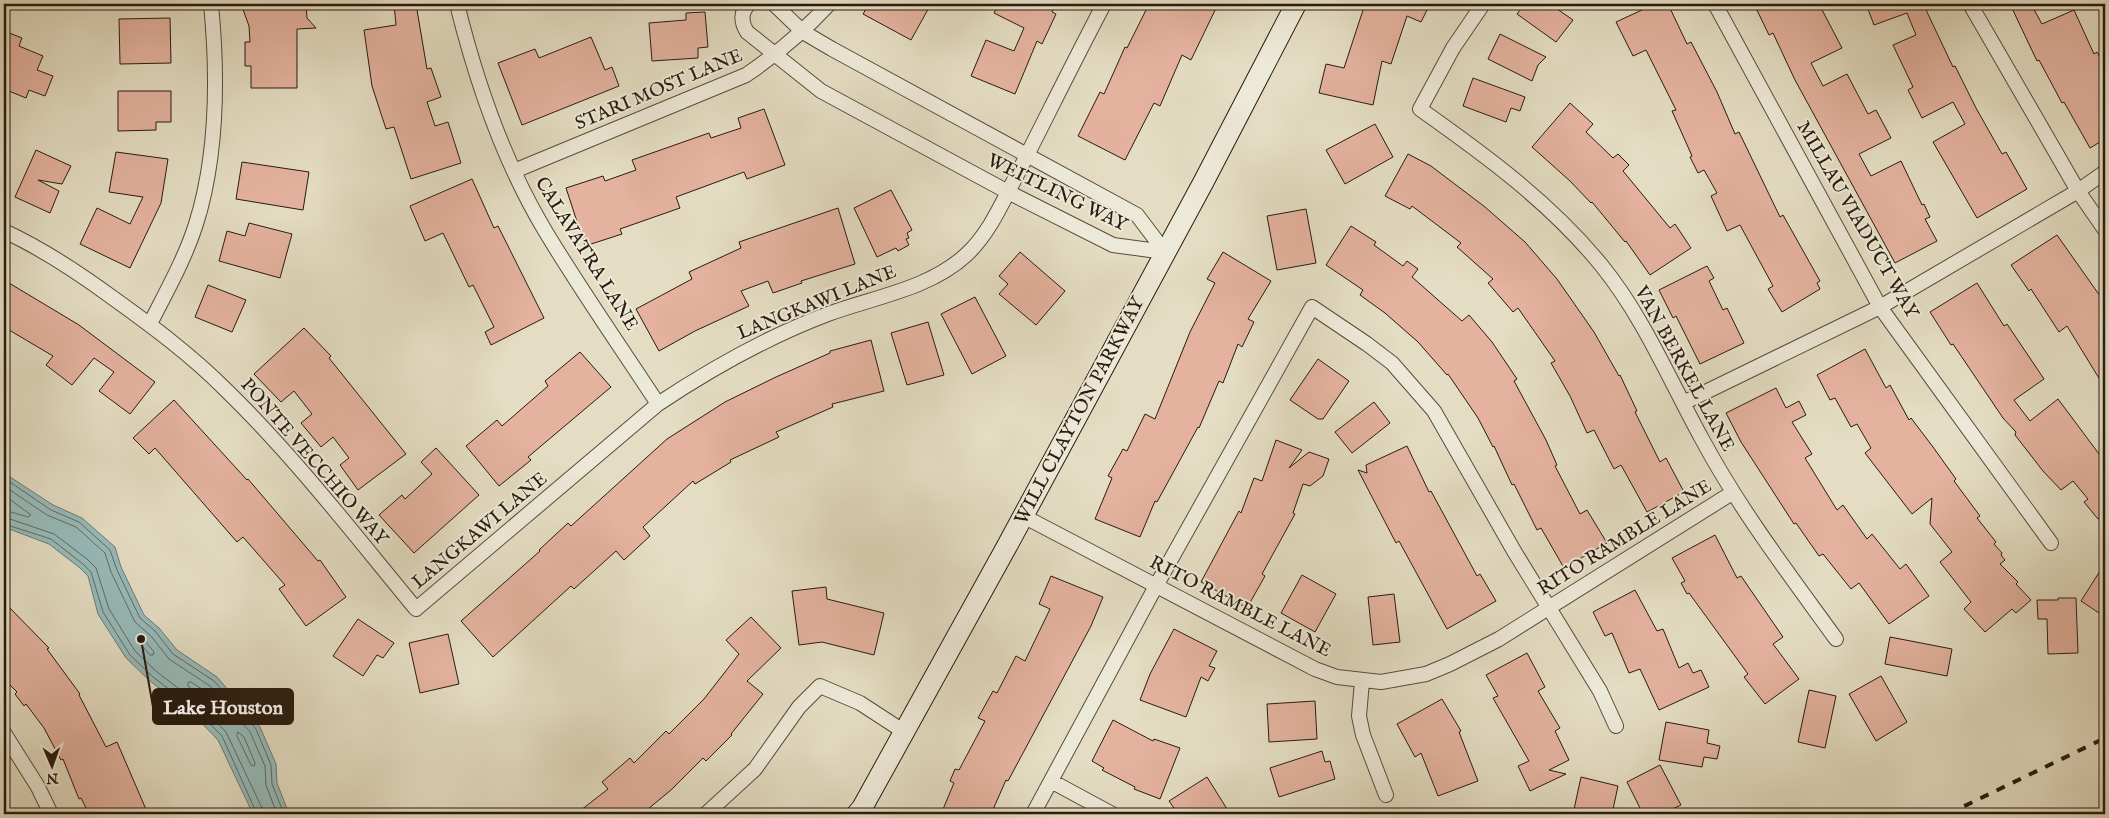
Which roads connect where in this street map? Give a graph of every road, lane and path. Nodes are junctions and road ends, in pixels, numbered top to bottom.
1 (211, 4) edge
2 (456, 4) edge
3 (749, 4) edge
4 (774, 4) edge
5 (830, 4) edge
6 (1104, 4) edge
7 (1296, 4) edge
8 (1483, 4) edge
9 (1715, 4) edge
10 (1970, 4) edge
11 (803, 32) junction
12 (775, 55) junction
13 (1027, 154) junction
14 (514, 171) junction
15 (2105, 172) edge
16 (2078, 191) junction
17 (1008, 192) junction
18 (2105, 230) edge
19 (4, 231) edge
20 (1165, 252) junction
21 (1880, 308) junction
22 (150, 324) junction
23 (1683, 403) junction
24 (658, 404) junction
25 (1732, 493) junction
26 (1023, 516) junction
27 (2051, 543) dead end
28 (1156, 586) junction
29 (1549, 608) junction
30 (416, 609) joint
31 (1836, 639) dead end
32 (1362, 681) junction
33 (1616, 726) dead end
34 (903, 732) junction
35 (4, 733) edge
36 (1051, 781) junction
37 (1386, 795) dead end
38 (51, 814) edge
39 (706, 814) edge
40 (857, 814) edge
41 (1033, 814) edge
42 (1112, 814) edge

1 - 22 street
2 - 14 street, CALAVATRA LANE
3 - 12 street, WEITLING WAY
4 - 11 street, WEITLING WAY
5 - 11 street, STARI MOST LANE
6 - 13 street, LANGKAWI LANE
7 - 20 street, WILL CLAYTON PARKWAY
8 - 23 street, VAN BERKEL LANE
9 - 21 street, MILLAU VIADUCT WAY
10 - 16 street
11 - 12 street, STARI MOST LANE
11 - 13 street, WEITLING WAY
12 - 14 street, STARI MOST LANE
12 - 17 street, WEITLING WAY
13 - 17 street, LANGKAWI LANE
13 - 20 street, WEITLING WAY
14 - 24 street, CALAVATRA LANE
15 - 16 street
16 - 18 street
16 - 21 street
17 - 20 street, WEITLING WAY
17 - 24 street, LANGKAWI LANE
19 - 22 street, PONTE VECCHIO WAY
20 - 26 street, WILL CLAYTON PARKWAY
21 - 23 street
21 - 27 street, MILLAU VIADUCT WAY
22 - 30 street, PONTE VECCHIO WAY
23 - 25 street, VAN BERKEL LANE
24 - 30 street, LANGKAWI LANE
25 - 29 street, RITO RAMBLE LANE
25 - 31 street, VAN BERKEL LANE
26 - 28 street, RITO RAMBLE LANE
26 - 34 street, WILL CLAYTON PARKWAY
28 - 29 street
28 - 32 street, RITO RAMBLE LANE
28 - 36 street
29 - 32 street, RITO RAMBLE LANE
29 - 33 street
32 - 37 street
34 - 39 street
34 - 40 street, WILL CLAYTON PARKWAY
35 - 38 street
36 - 41 street
36 - 42 street

